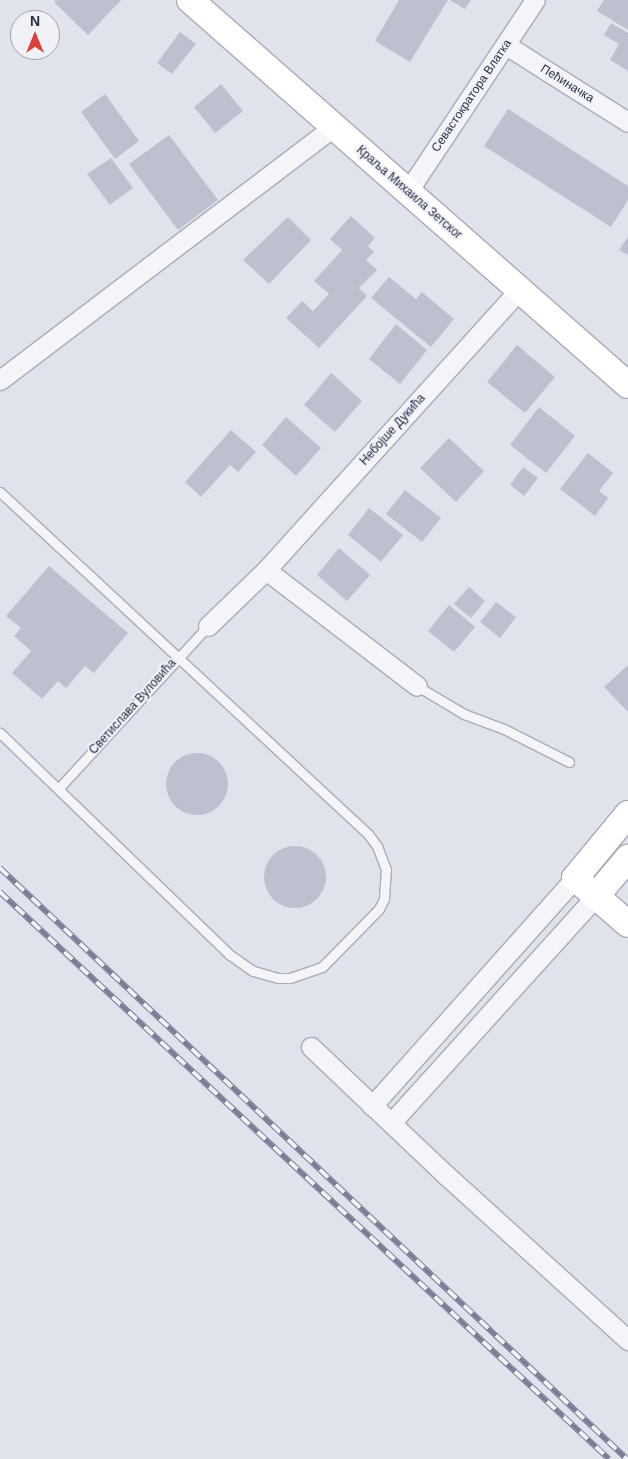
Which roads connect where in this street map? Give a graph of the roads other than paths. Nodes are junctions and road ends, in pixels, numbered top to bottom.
1 (190, 0) edge
2 (535, 0) edge
3 (506, 45) junction
4 (628, 122) edge
5 (333, 127) junction
6 (408, 191) junction
7 (520, 289) junction
8 (2, 378) edge
9 (628, 385) edge
10 (0, 492) edge
11 (266, 570) junction
12 (208, 626) joint
13 (179, 657) junction
14 (417, 686) joint
15 (0, 734) edge
16 (569, 762) dead end
17 (59, 788) junction
18 (628, 814) edge
19 (599, 847) junction
20 (626, 865) edge
21 (575, 878) junction
22 (596, 896) junction
23 (628, 924) edge
24 (311, 1047) dead end
25 (372, 1106) junction
26 (391, 1123) junction
27 (628, 1340) edge

1 - 5 street, Краља Михаила Зетског
2 - 3 street, Севастократора Влатка
3 - 4 street, Пећиначка
3 - 6 street, Севастократора Влатка
5 - 6 street, Краља Михаила Зетског
5 - 8 street
6 - 7 street, Краља Михаила Зетског
7 - 9 street, Краља Михаила Зетског
7 - 11 street, Небојше Дукића
10 - 13 lane
11 - 12 street, Небојше Дукића
11 - 14 street
12 - 13 lane, Светислава Вуловића
13 - 17 lane, Светислава Вуловића
13 - 17 lane
14 - 16 lane
15 - 17 lane
18 - 19 street
19 - 20 street
19 - 21 street
20 - 22 street
21 - 22 street
21 - 25 street
22 - 23 street
22 - 26 street
24 - 25 street
25 - 26 street
26 - 27 street

